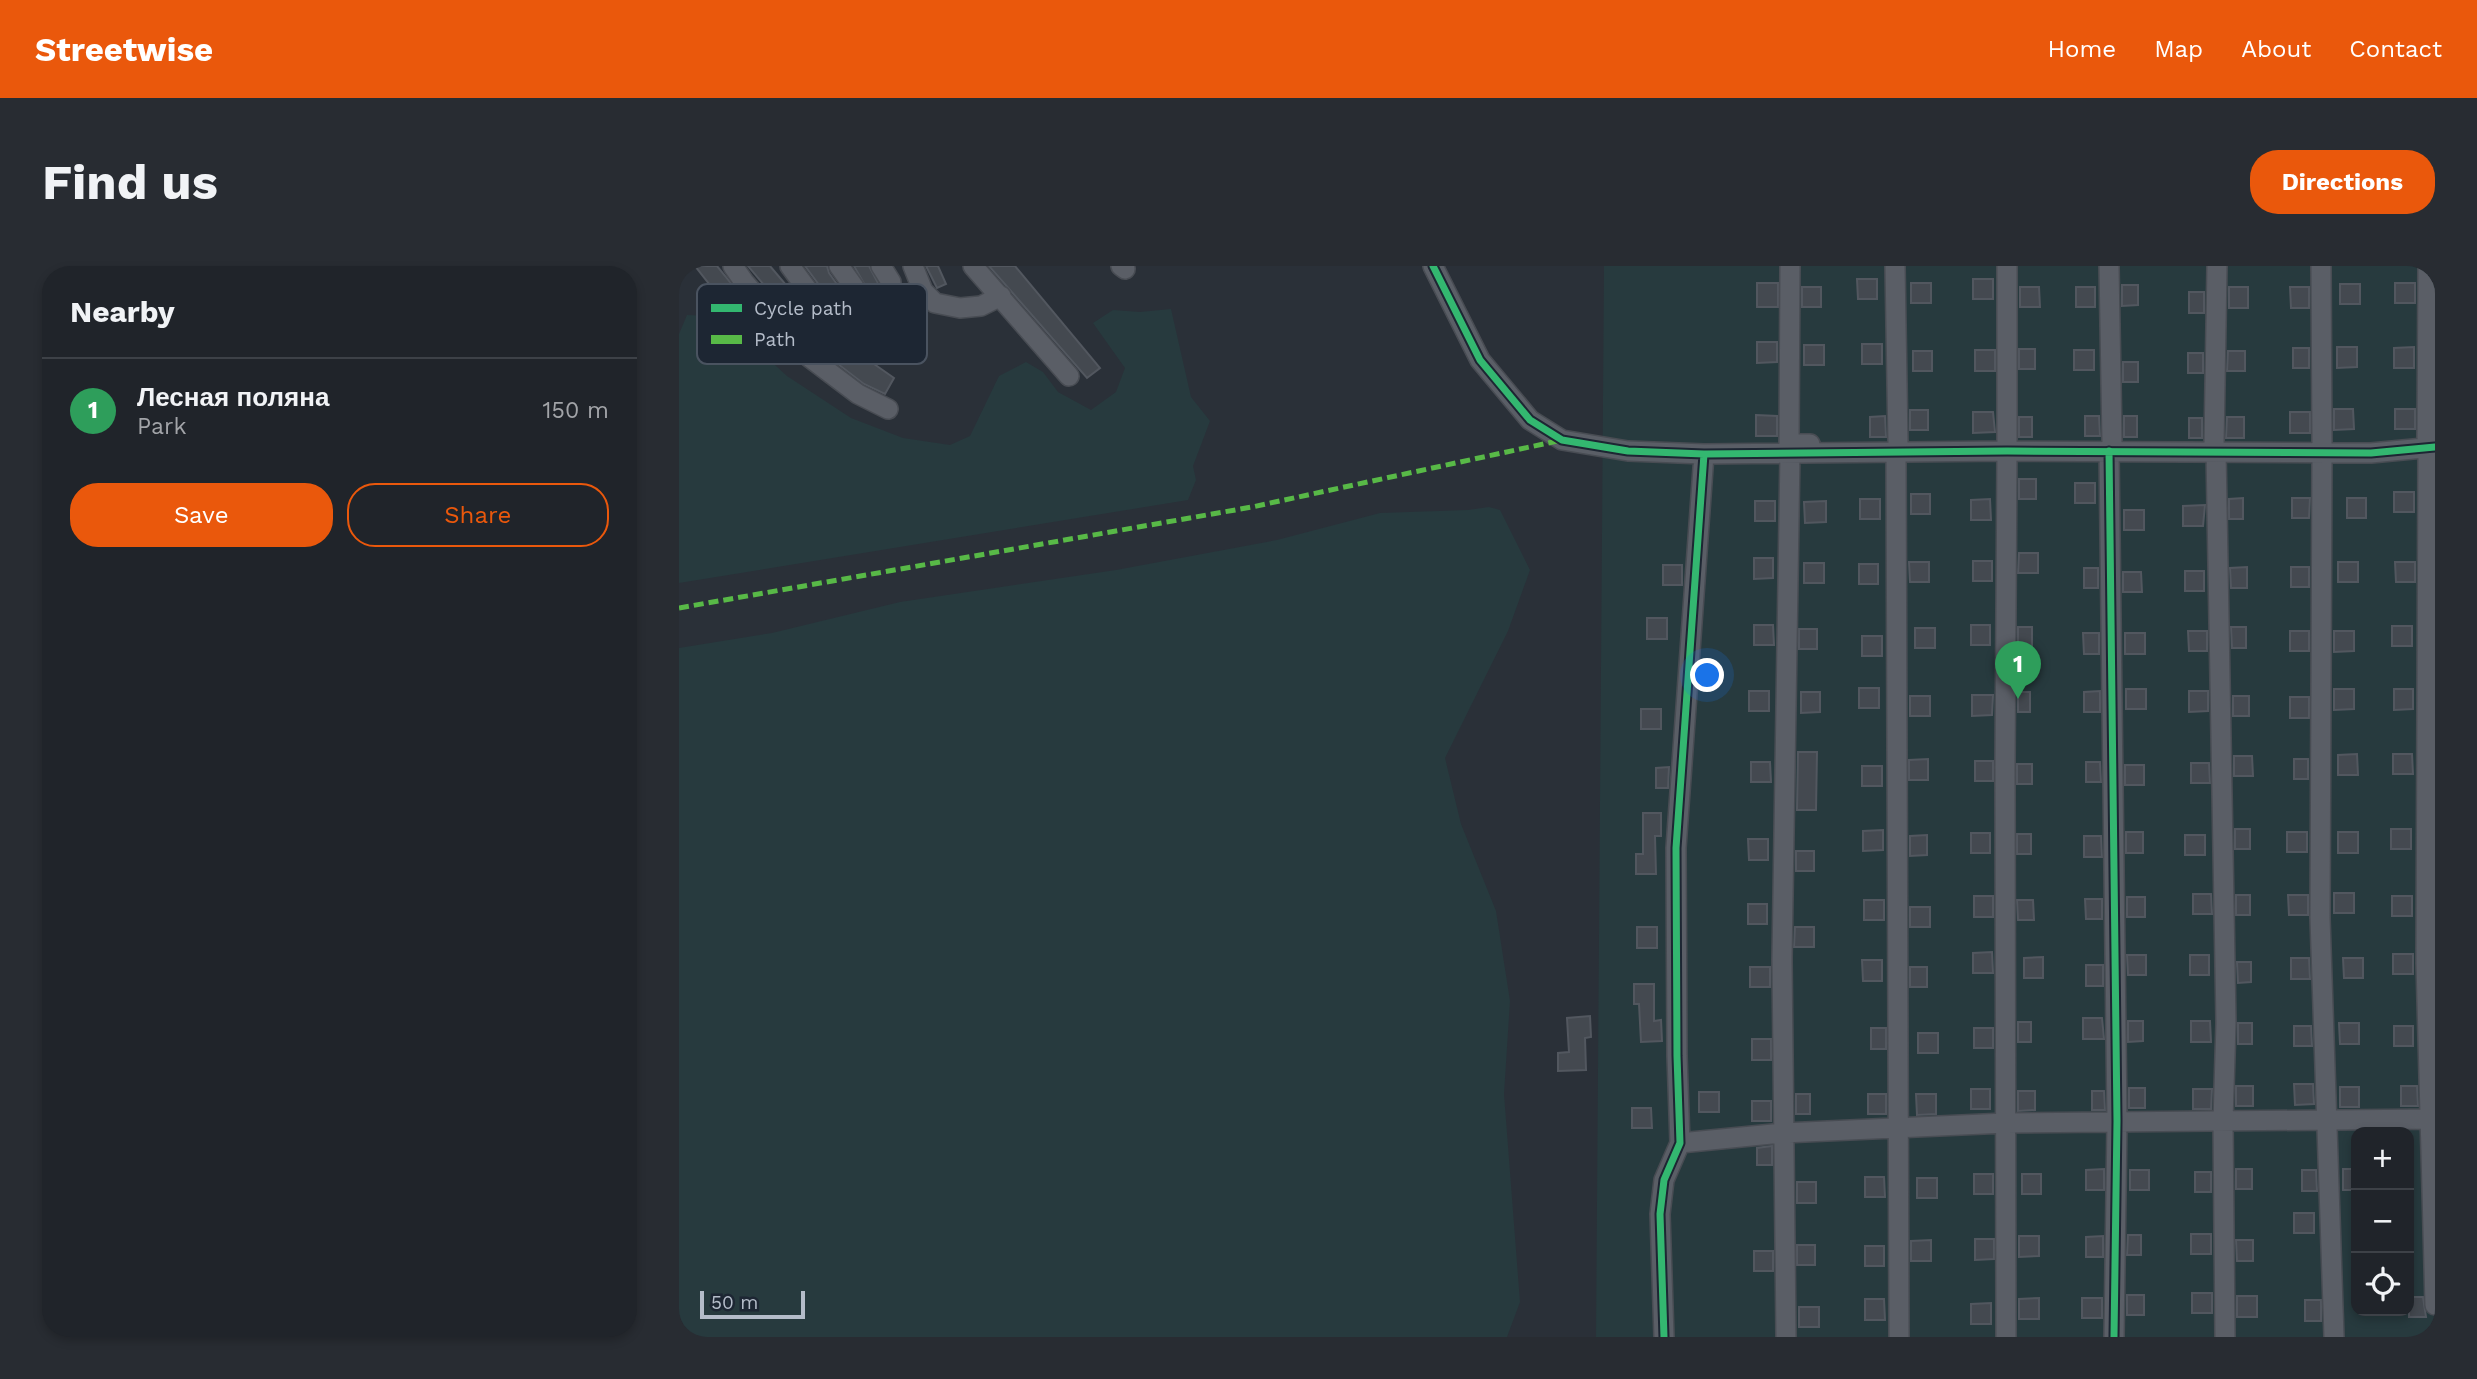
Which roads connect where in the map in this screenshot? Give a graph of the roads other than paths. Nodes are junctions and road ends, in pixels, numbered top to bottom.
1 (733, 266) edge
2 (790, 266) edge
3 (839, 266) edge
4 (913, 266) edge
5 (973, 266) edge
6 (1433, 266) edge
7 (1790, 266) edge
8 (1895, 266) edge
9 (2007, 266) edge
10 (2109, 266) edge
11 (2217, 266) edge
12 (2321, 266) edge
13 (2428, 266) edge
14 (746, 284) edge
15 (803, 284) edge
16 (852, 284) edge
17 (920, 284) edge
18 (927, 295) edge
19 (1001, 296) junction
20 (818, 364) edge
21 (1069, 376) dead end
22 (888, 410) dead end
23 (2431, 443) edge
24 (2007, 447) junction
25 (2111, 447) junction
26 (2215, 447) junction
27 (1897, 448) junction
28 (2322, 449) junction
29 (1790, 453) junction
30 (1704, 454) junction
31 (2433, 1119) edge
32 (2328, 1120) junction
33 (2117, 1121) junction
34 (2223, 1121) junction
35 (2006, 1123) junction
36 (1899, 1128) junction
37 (1783, 1133) junction
38 (1680, 1143) junction
39 (2435, 1305) edge
40 (1664, 1337) edge
41 (1786, 1337) edge
42 (1899, 1337) edge
43 (2006, 1337) edge
44 (2114, 1337) edge
45 (2225, 1337) edge
46 (2334, 1337) edge

1 - 14 street
2 - 15 street
3 - 16 street
4 - 17 street
5 - 19 street
6 - 30 street
7 - 27 street
8 - 27 street
9 - 24 street
10 - 25 street
11 - 26 street
12 - 28 street
13 - 23 street
18 - 19 street
19 - 21 street
20 - 22 street
23 - 28 street
23 - 31 street
24 - 25 street
24 - 27 street
24 - 35 street
25 - 26 street
25 - 33 street
26 - 28 street
26 - 34 street
27 - 29 street
27 - 36 street
28 - 32 street
29 - 30 street
29 - 37 street
30 - 38 street
31 - 32 street
31 - 39 street
32 - 34 street
32 - 46 street
33 - 34 street
33 - 35 street
33 - 44 street
34 - 45 street
35 - 36 street
35 - 43 street
36 - 37 street
36 - 42 street
37 - 38 street
37 - 41 street
38 - 40 street

